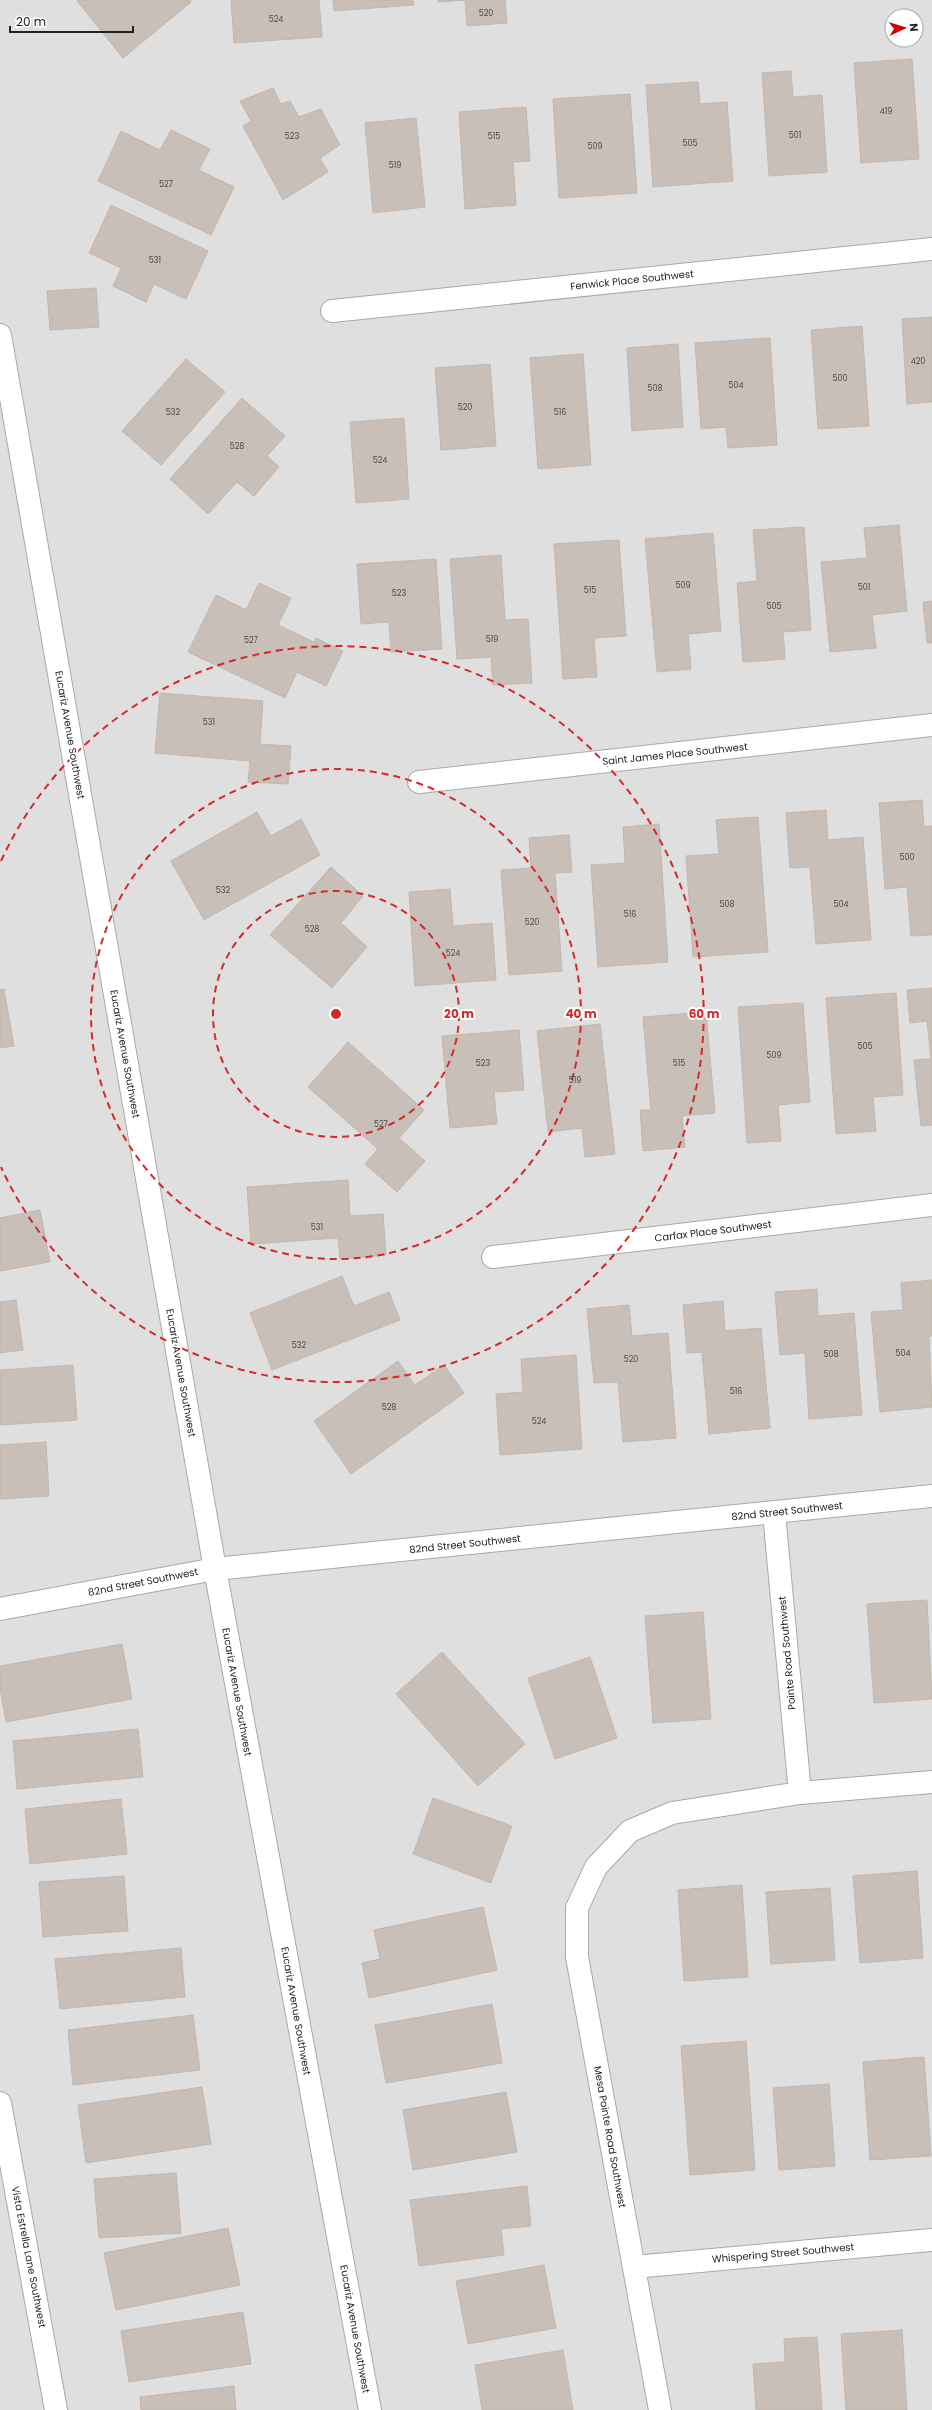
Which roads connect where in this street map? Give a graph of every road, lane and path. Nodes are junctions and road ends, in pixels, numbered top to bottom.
1 (932, 248) edge
2 (332, 311) dead end
3 (0, 334) edge
4 (932, 725) edge
5 (419, 782) dead end
6 (932, 1206) edge
7 (493, 1257) dead end
8 (932, 1496) edge
9 (774, 1513) junction
10 (215, 1569) junction
11 (0, 1610) edge
12 (932, 1782) edge
13 (800, 1793) junction
14 (0, 2103) edge
15 (932, 2240) edge
16 (634, 2267) junction
17 (56, 2410) edge
18 (370, 2410) edge
19 (660, 2410) edge

1 - 2 street, Fenwick Place Southwest
3 - 10 street, Eucariz Avenue Southwest
4 - 5 street, Saint James Place Southwest
6 - 7 street, Carfax Place Southwest
8 - 9 street, 82nd Street Southwest
9 - 10 street, 82nd Street Southwest
9 - 13 street, Pointe Road Southwest
10 - 11 street, 82nd Street Southwest
10 - 18 street, Eucariz Avenue Southwest
12 - 13 street, Mesa Pointe Road Southwest
13 - 16 street, Mesa Pointe Road Southwest
14 - 17 street, Vista Estrella Lane Southwest
15 - 16 street, Whispering Street Southwest
16 - 19 street, Mesa Pointe Road Southwest

